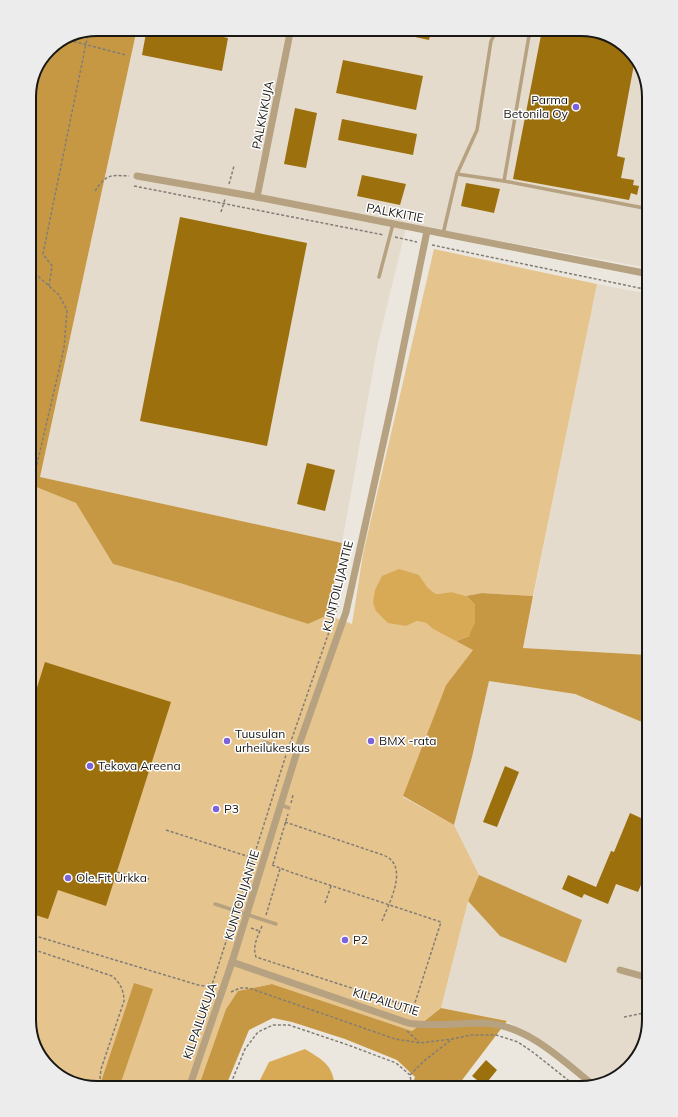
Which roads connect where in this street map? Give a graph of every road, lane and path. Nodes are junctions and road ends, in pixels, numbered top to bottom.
1 (493, 36) edge
2 (529, 36) edge
3 (87, 37) edge
4 (290, 38) dead end
5 (72, 41) edge
6 (86, 45) junction
7 (126, 55) dead end
8 (457, 174) junction
9 (137, 176) joint
10 (504, 181) junction
11 (95, 191) dead end
12 (257, 198) junction
13 (642, 208) edge
14 (393, 224) junction
15 (428, 231) junction
16 (443, 234) junction
17 (642, 273) edge
18 (36, 274) edge
19 (380, 277) dead end
20 (49, 286) junction
21 (36, 468) edge
22 (339, 600) dead end
23 (264, 742) dead end
24 (288, 750) junction
25 (297, 753) junction
26 (281, 805) junction
27 (289, 808) dead end
28 (285, 822) dead end
29 (166, 830) dead end
30 (253, 858) junction
31 (272, 865) dead end
32 (280, 868) junction
33 (117, 872) dead end
34 (151, 879) dead end
35 (331, 886) junction
36 (325, 903) dead end
37 (215, 904) dead end
38 (388, 904) junction
39 (237, 910) junction
40 (248, 914) junction
41 (264, 919) junction
42 (382, 921) dead end
43 (276, 924) dead end
44 (36, 936) edge
45 (223, 940) dead end
46 (227, 940) junction
47 (36, 950) edge
48 (232, 962) junction
49 (620, 970) dead end
50 (642, 976) edge
51 (208, 984) dead end
52 (211, 988) junction
53 (413, 1008) junction
54 (642, 1013) edge
55 (624, 1017) dead end
56 (408, 1023) junction
57 (452, 1039) dead end
58 (420, 1043) dead end
59 (410, 1075) junction
60 (587, 1080) edge
61 (101, 1081) edge
62 (191, 1081) edge
63 (232, 1081) edge
64 (411, 1081) edge

1 - 8 lane
2 - 10 lane
3 - 6 path
4 - 12 street, PALKKIKUJA
5 - 6 path
6 - 7 path
6 - 20 path
8 - 10 lane
8 - 16 lane
9 - 11 path
9 - 12 street, PALKKITIE
10 - 13 lane
12 - 14 street, PALKKITIE
14 - 15 street, PALKKITIE
14 - 19 lane
15 - 16 street, PALKKITIE
15 - 25 street, KUNTOILIJANTIE
16 - 17 street, PALKKITIE
18 - 20 path
20 - 21 path
22 - 24 path
23 - 24 lane
24 - 25 lane
24 - 30 path
25 - 26 street, KUNTOILIJANTIE
26 - 27 lane
26 - 40 street, KUNTOILIJANTIE
28 - 38 path
29 - 30 path
30 - 39 path
31 - 32 path
32 - 35 path
32 - 41 path
33 - 34 path
35 - 36 path
35 - 38 path
37 - 39 lane
38 - 42 path
38 - 53 path
39 - 40 lane
39 - 46 path
40 - 41 lane
40 - 48 street, KUNTOILIJANTIE
41 - 43 lane
41 - 53 path
44 - 52 path
45 - 46 path
46 - 52 path
47 - 61 path
48 - 56 street, KILPAILUTIE
48 - 62 street, KILPAILUKUJA
49 - 50 street
51 - 52 path
53 - 56 path
54 - 55 path
56 - 58 path
56 - 60 street, KILPAILUTIE
57 - 59 path
59 - 63 path
59 - 64 path

